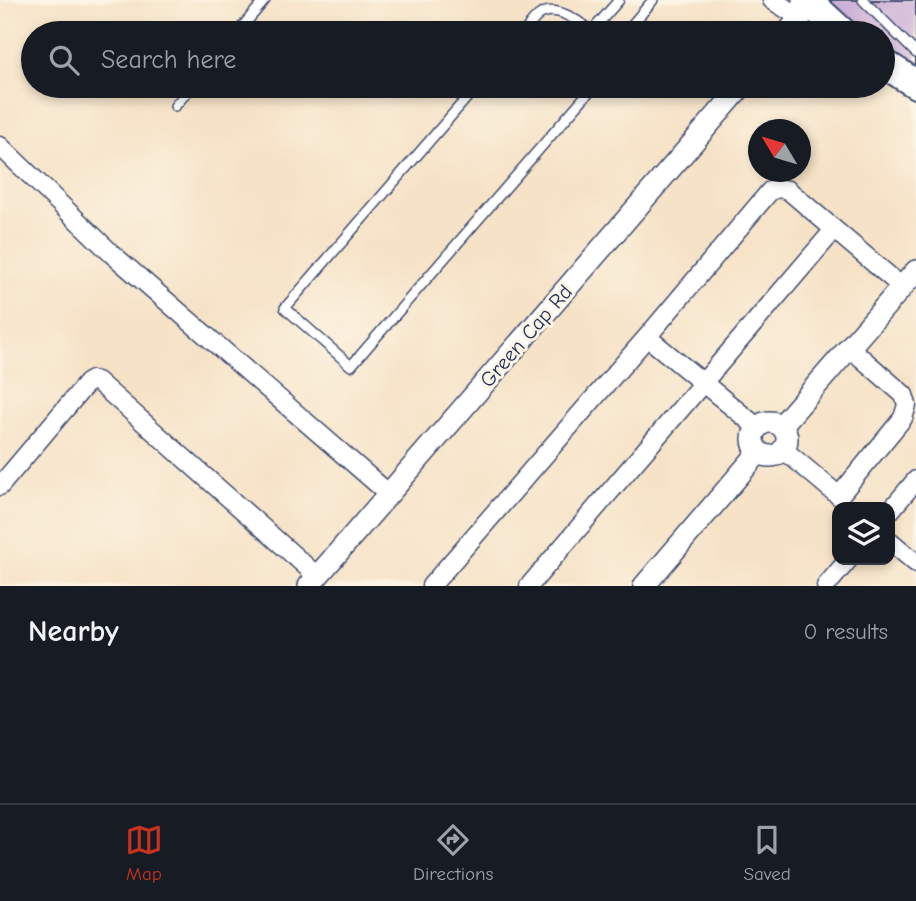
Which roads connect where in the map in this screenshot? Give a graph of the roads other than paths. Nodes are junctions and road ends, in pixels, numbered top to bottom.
1 (265, 0) edge
2 (619, 0) edge
3 (653, 0) edge
4 (772, 0) edge
5 (863, 0) edge
6 (802, 14) edge
7 (247, 21) edge
8 (534, 21) edge
9 (577, 21) edge
10 (602, 21) edge
11 (635, 21) edge
12 (884, 21) edge
13 (895, 32) edge
14 (916, 53) edge
15 (895, 71) edge
16 (916, 84) edge
17 (182, 98) edge
18 (467, 98) edge
19 (584, 98) edge
20 (732, 98) edge
21 (175, 106) dead end
22 (0, 146) edge
23 (833, 230) junction
24 (909, 279) edge
25 (647, 337) junction
26 (850, 348) junction
27 (702, 383) junction
28 (782, 425) junction
29 (757, 427) junction
30 (784, 450) junction
31 (759, 452) junction
32 (916, 480) edge
33 (0, 486) edge
34 (389, 494) junction
35 (845, 502) edge
36 (895, 505) edge
37 (895, 545) edge
38 (916, 563) edge
39 (844, 565) edge
40 (313, 581) edge
41 (431, 586) edge
42 (529, 586) edge
43 (644, 586) edge
44 (826, 586) edge

1 - 7 lane
2 - 10 lane
3 - 11 lane
4 - 6 street
5 - 12 lane
8 - 9 lane
13 - 14 lane
15 - 16 main road
17 - 21 lane
18 - 19 lane
20 - 34 street, Green Cap Rd
22 - 34 street
23 - 24 street
23 - 25 street
23 - 27 street
24 - 26 street
25 - 27 street
25 - 41 street
26 - 28 street
26 - 35 street
27 - 29 street
27 - 42 street
28 - 29 street
28 - 30 street
29 - 31 street
30 - 31 street
30 - 35 street
31 - 43 street
32 - 36 street
33 - 40 street
34 - 40 street, Green Cap Rd
37 - 38 street
39 - 44 street

